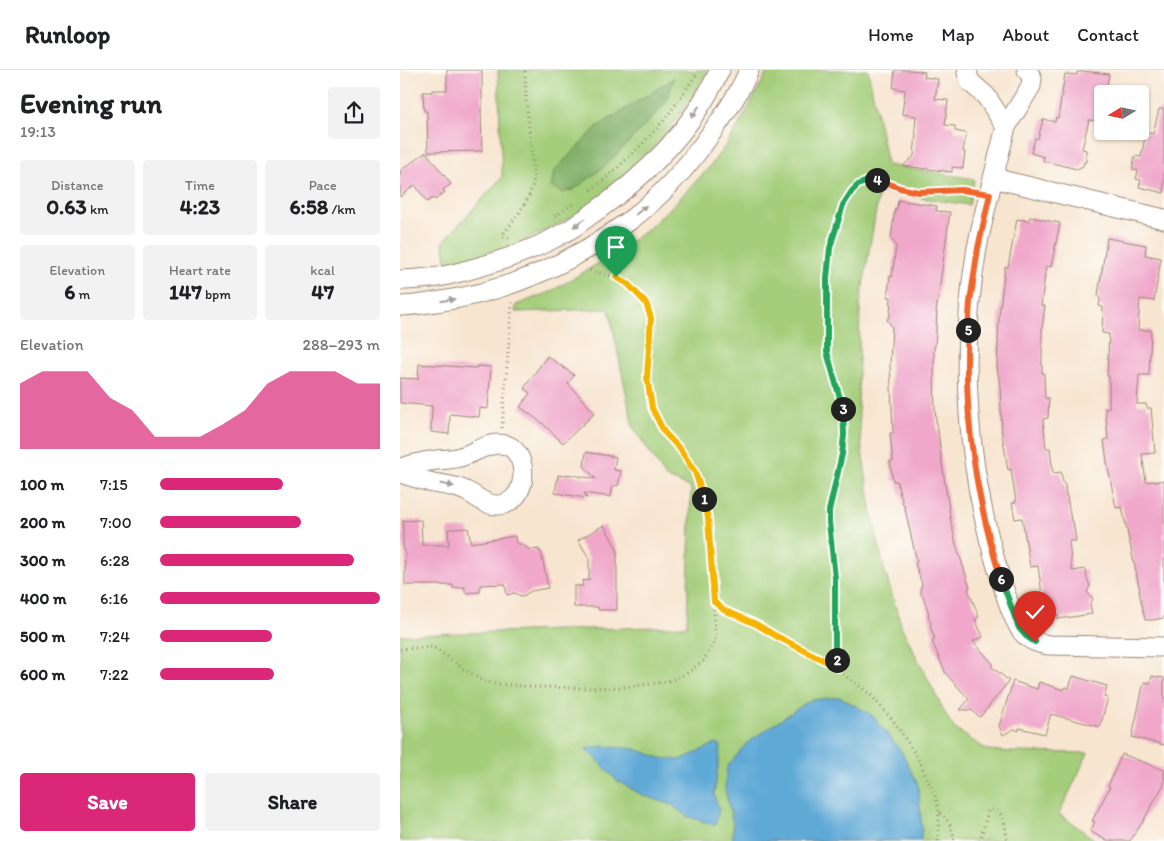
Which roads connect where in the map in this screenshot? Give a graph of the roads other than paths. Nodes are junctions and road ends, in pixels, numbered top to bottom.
1 (720, 70) edge
2 (749, 70) edge
3 (968, 70) edge
4 (1027, 70) edge
5 (1006, 127) junction
6 (991, 186) junction
7 (1164, 219) edge
8 (400, 280) edge
9 (400, 306) edge
10 (400, 468) edge
11 (400, 473) edge
12 (1164, 647) edge

1 -> 8 street
9 -> 2 street
3 - 5 street
4 - 5 street
5 - 6 street
6 - 7 street
6 - 12 street
11 -> 10 street

